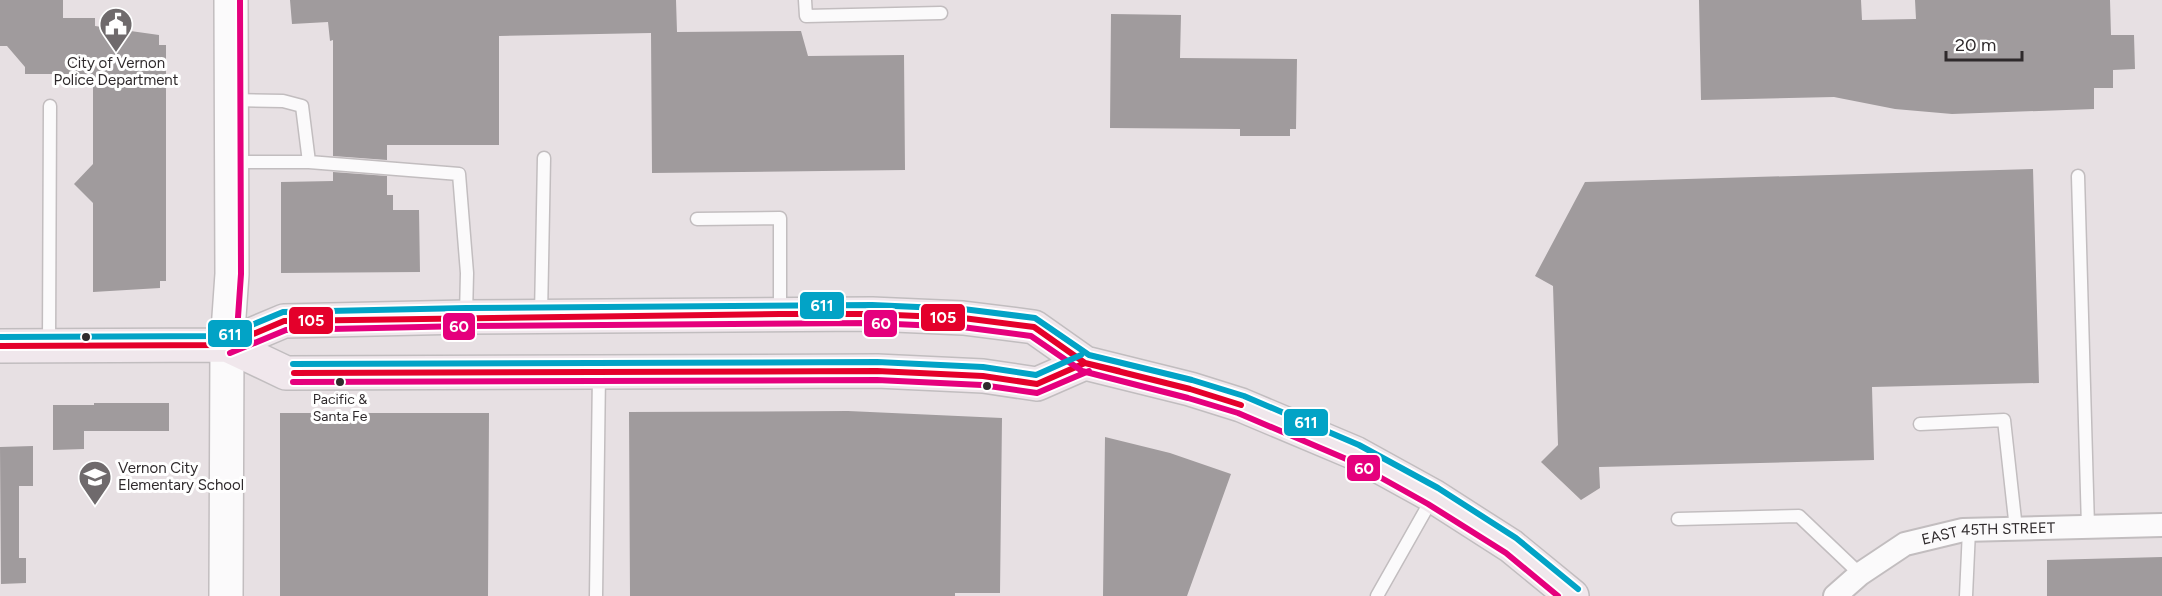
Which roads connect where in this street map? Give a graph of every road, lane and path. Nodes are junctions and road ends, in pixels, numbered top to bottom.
1 (231, 0) edge
2 (805, 0) edge
3 (941, 14) dead end
4 (231, 100) junction
5 (50, 106) dead end
6 (544, 158) dead end
7 (232, 162) junction
8 (309, 162) junction
9 (2078, 176) dead end
10 (697, 219) dead end
11 (780, 314) junction
12 (466, 317) junction
13 (541, 317) junction
14 (227, 345) junction
15 (0, 346) edge
16 (49, 346) junction
17 (1085, 363) junction
18 (599, 372) junction
19 (1920, 424) dead end
20 (1433, 496) junction
21 (1678, 519) dead end
22 (2162, 525) edge
23 (2088, 527) junction
24 (2016, 529) junction
25 (1969, 530) junction
26 (1860, 574) junction
27 (226, 596) edge
28 (596, 596) edge
29 (1377, 596) edge
30 (1572, 596) edge
31 (1835, 596) edge
32 (1966, 596) edge

1 - 4 main road
2 - 3 lane
4 - 7 main road
4 - 8 lane
5 - 16 lane
6 - 13 lane
7 - 8 lane
7 - 14 main road
8 - 12 lane
9 - 23 lane
10 - 11 lane
11 - 13 main road
11 - 17 main road
12 - 13 main road
12 - 14 main road
14 - 16 main road
14 - 18 main road
14 - 27 main road
15 - 16 main road
17 - 18 main road
17 - 20 main road
18 - 28 lane
19 - 24 lane
20 - 29 lane
20 - 30 main road
21 - 26 lane
22 - 23 street, EAST 45TH STREET
23 - 24 street, EAST 45TH STREET
24 - 25 street, EAST 45TH STREET
25 - 26 street, EAST 45TH STREET
25 - 32 lane
26 - 31 street, EAST 45TH STREET

